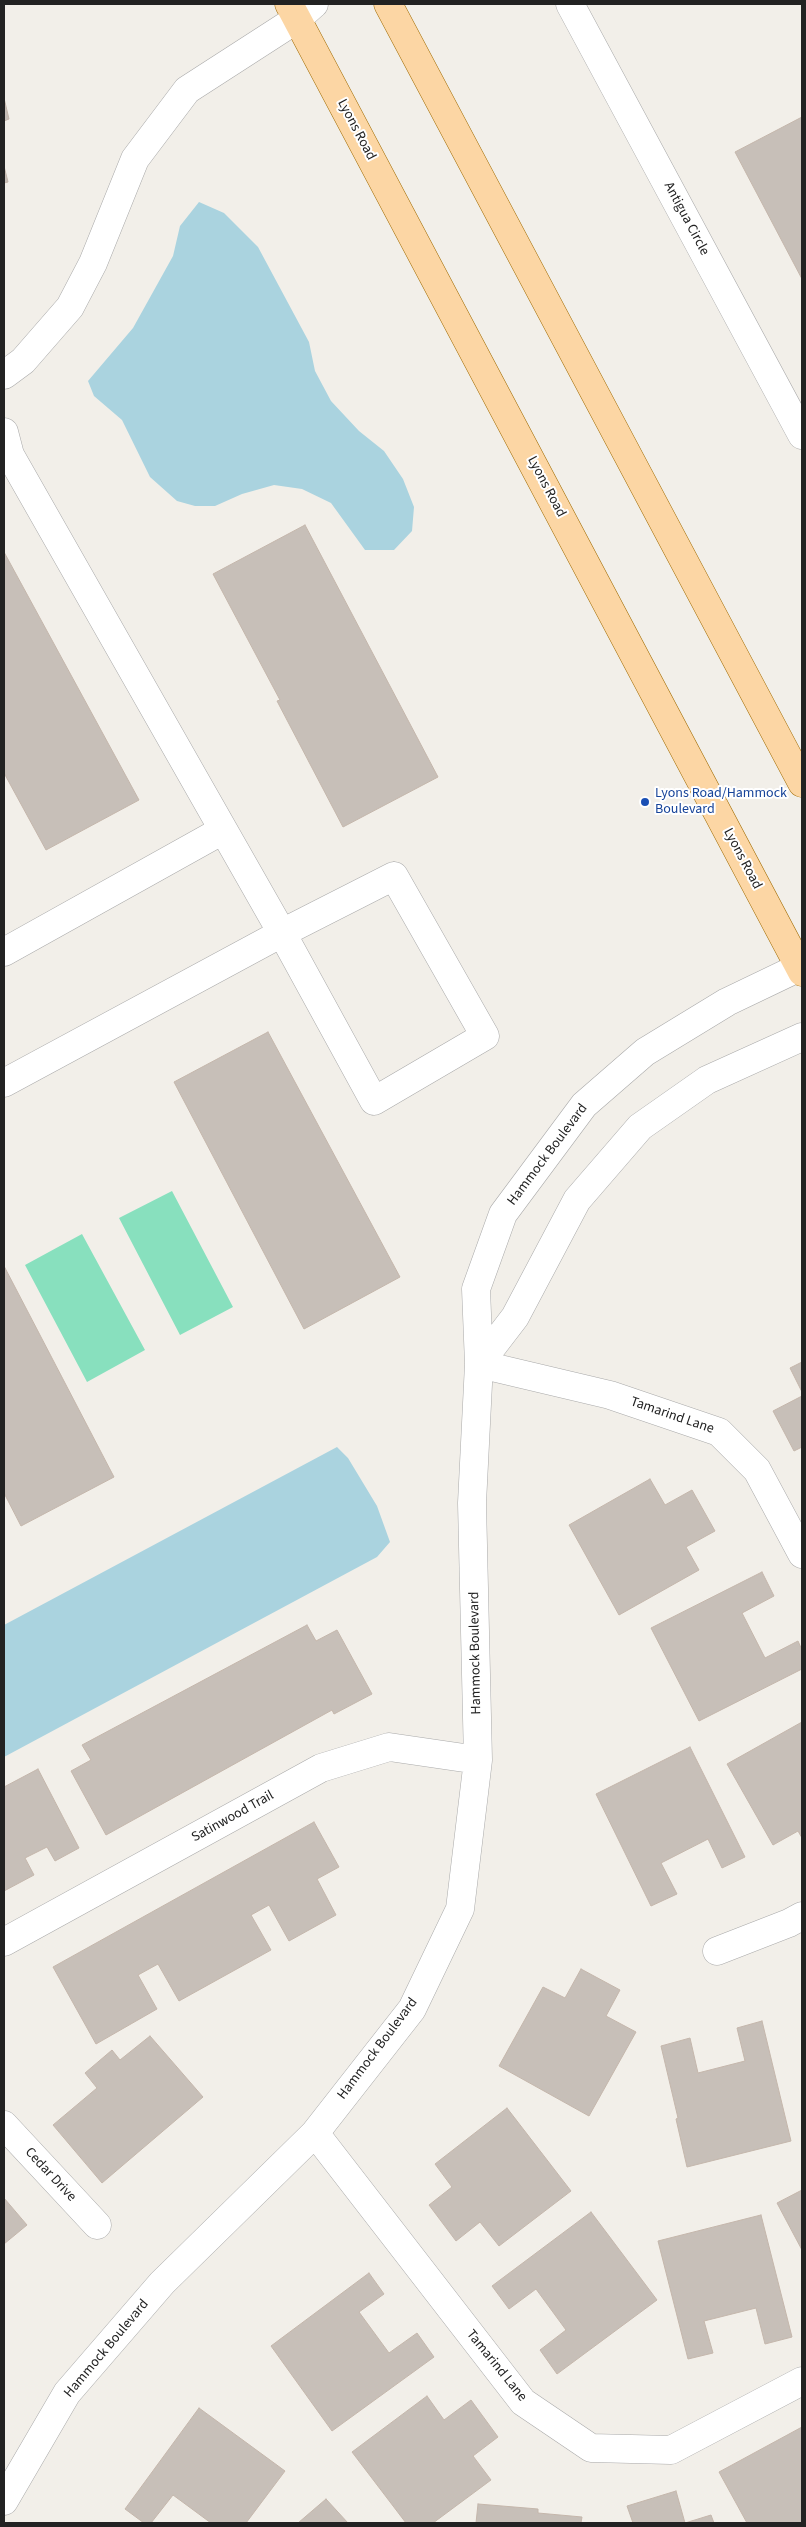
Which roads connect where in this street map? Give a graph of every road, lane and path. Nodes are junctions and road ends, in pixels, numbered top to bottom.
1 (388, 4) edge
2 (570, 4) edge
3 (300, 9) edge
4 (4, 375) edge
5 (4, 432) edge
6 (802, 435) edge
7 (802, 784) edge
8 (223, 830) junction
9 (282, 933) junction
10 (4, 952) edge
11 (801, 968) edge
12 (802, 1037) edge
13 (4, 1084) edge
14 (479, 1364) junction
15 (802, 1554) edge
16 (478, 1760) junction
17 (802, 1916) edge
18 (4, 1942) edge
19 (716, 1951) dead end
20 (4, 2125) edge
21 (315, 2133) junction
22 (96, 2225) dead end
23 (802, 2381) edge
24 (4, 2501) edge

1 - 7 main road
2 - 6 street, Antigua Circle
3 - 4 street
3 - 11 main road, Lyons Road
5 - 8 street
8 - 9 street
8 - 10 street
9 - 9 street
9 - 13 street
11 - 14 street, Hammock Boulevard
12 - 14 street
14 - 15 street, Tamarind Lane
14 - 16 street, Hammock Boulevard
16 - 18 street, Satinwood Trail
16 - 21 street, Hammock Boulevard
17 - 19 street
20 - 22 street, Cedar Drive
21 - 23 street, Tamarind Lane
21 - 24 street, Hammock Boulevard

